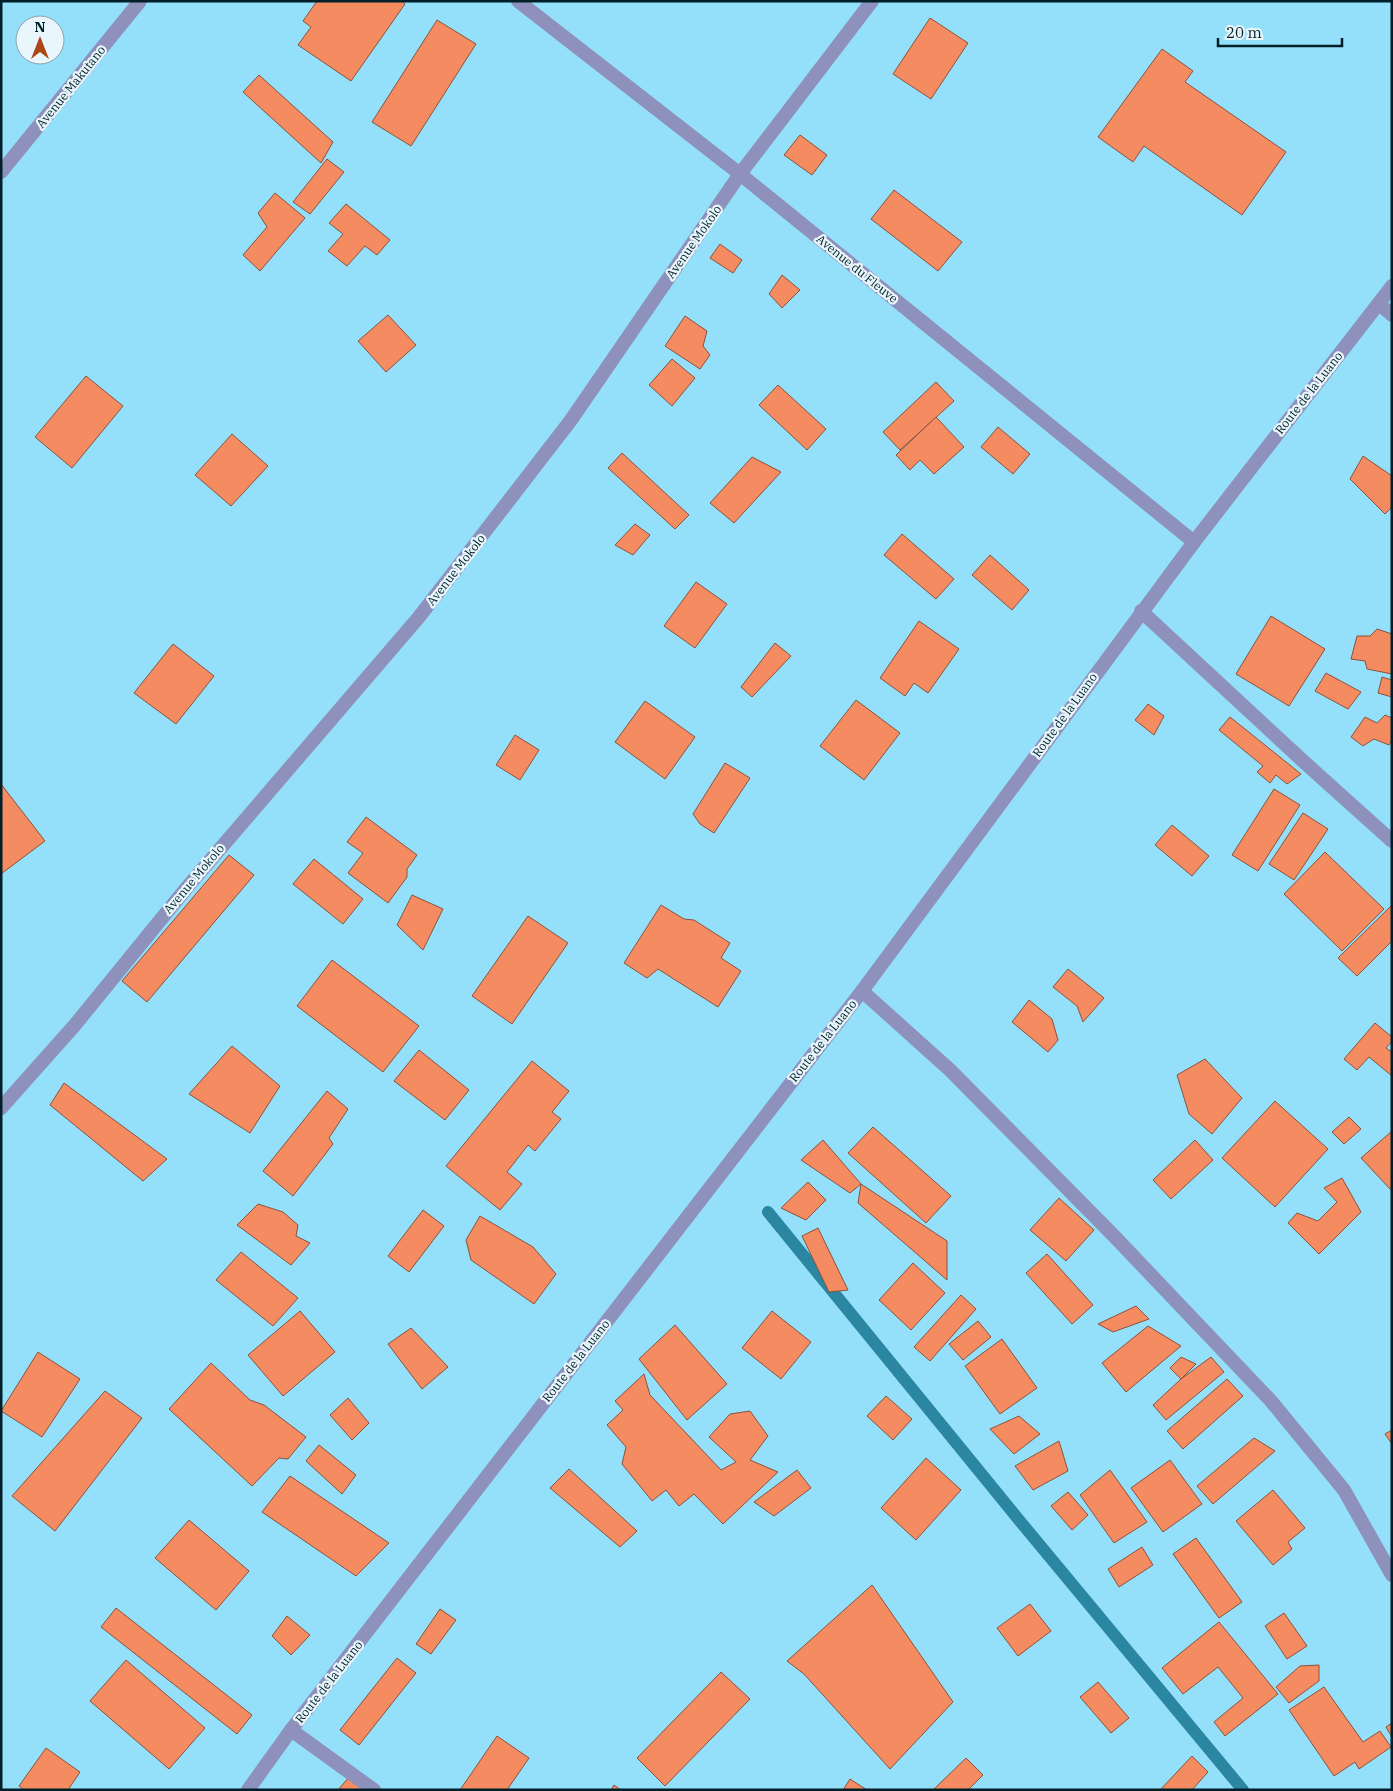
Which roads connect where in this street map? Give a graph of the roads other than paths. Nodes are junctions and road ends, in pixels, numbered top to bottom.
1 (140, 1) edge
2 (518, 1) edge
3 (872, 1) edge
4 (1, 172) edge
5 (740, 174) junction
6 (1392, 286) edge
7 (1379, 304) junction
8 (1392, 315) edge
9 (1194, 542) junction
10 (1142, 611) junction
11 (1392, 841) edge
12 (862, 991) junction
13 (1, 1108) edge
14 (1392, 1576) edge
15 (292, 1730) junction
16 (248, 1790) edge
17 (374, 1790) edge

1 - 4 street, Avenue Makutano
2 - 5 street, Avenue du Fleuve
3 - 5 street, Avenue Mokolo
5 - 9 street, Avenue du Fleuve
5 - 13 street, Avenue Mokolo
6 - 7 street, Route de la Luano
7 - 8 street
7 - 9 street, Route de la Luano
9 - 10 street, Route de la Luano
10 - 11 street
10 - 12 street, Route de la Luano
12 - 14 street
12 - 15 street, Route de la Luano
15 - 16 street, Route de la Luano
15 - 17 street

